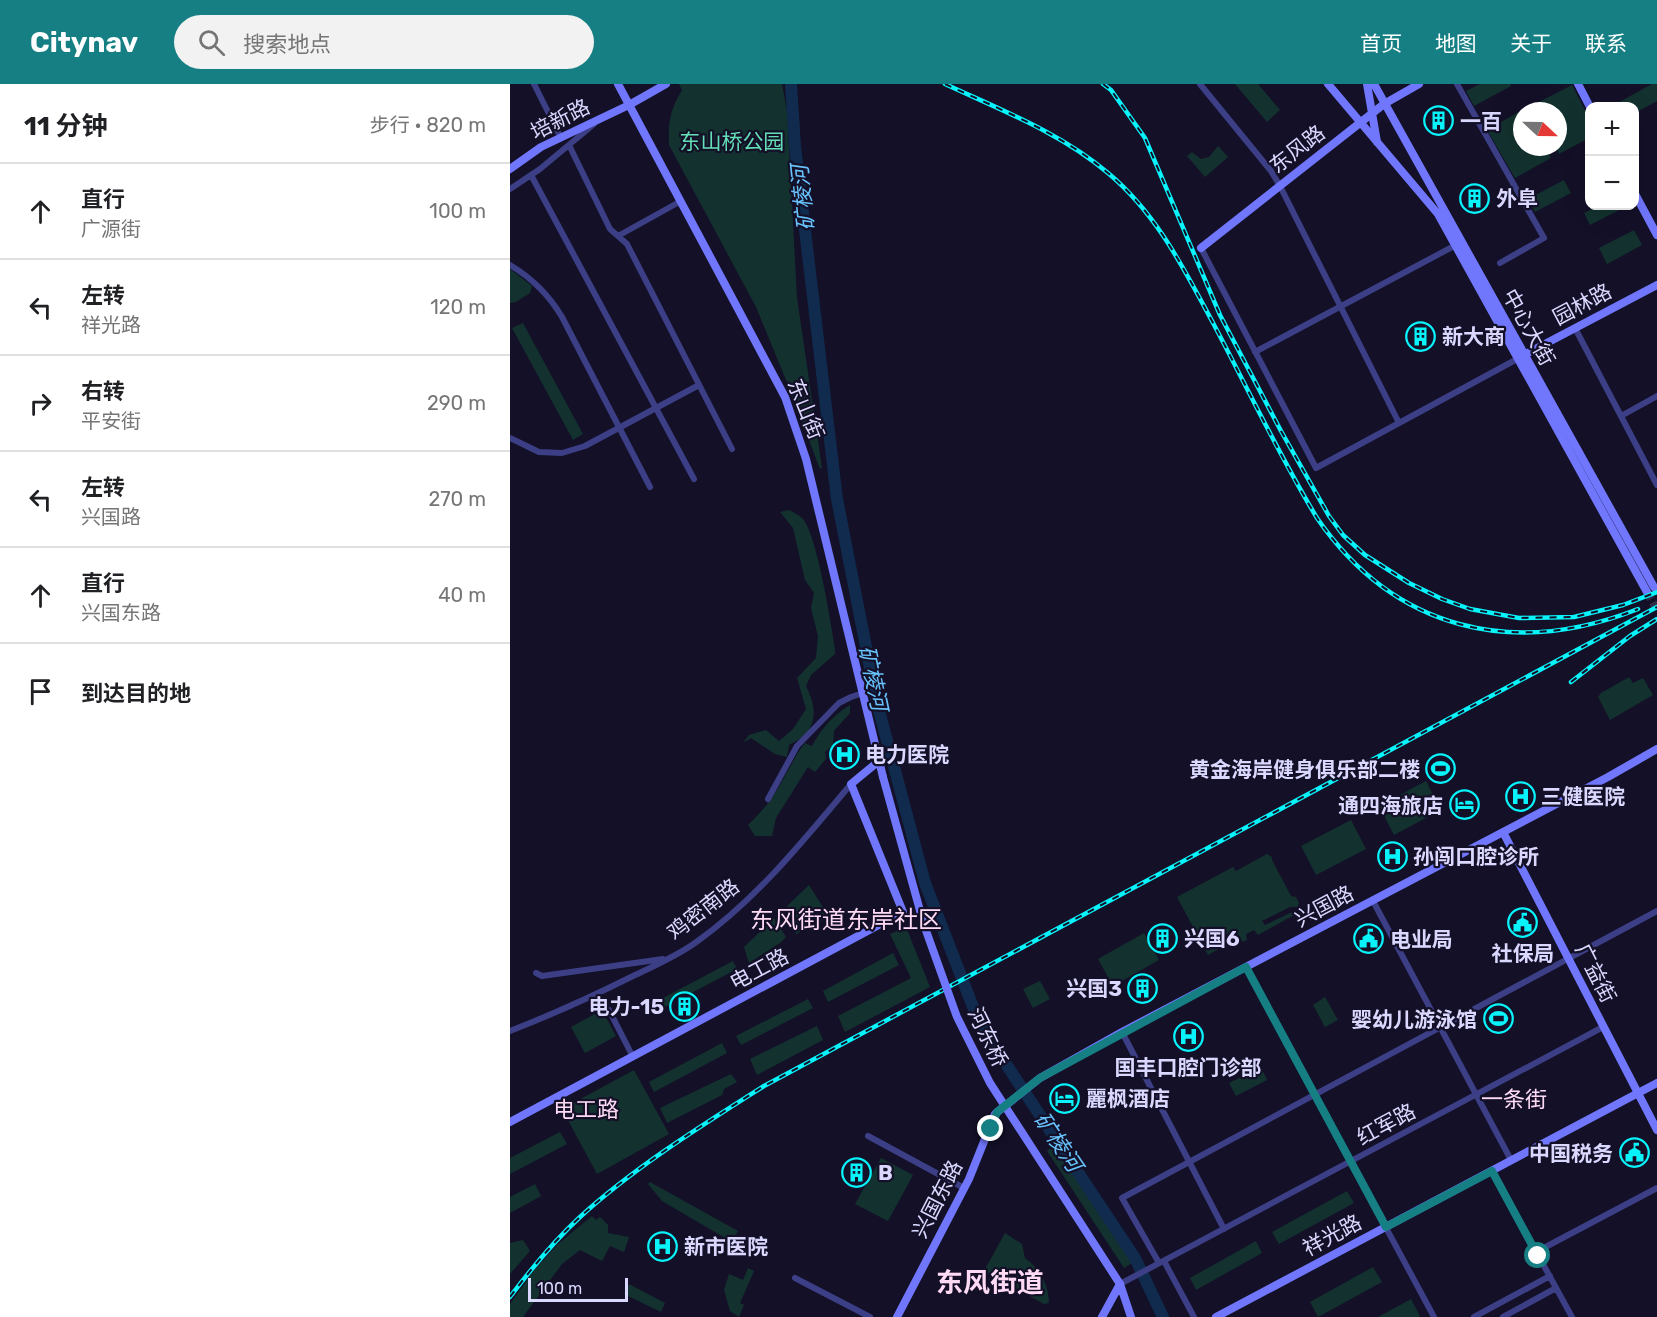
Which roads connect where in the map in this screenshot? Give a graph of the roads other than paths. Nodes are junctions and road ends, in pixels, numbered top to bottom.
1 (534, 84) edge
2 (618, 84) edge
3 (666, 84) edge
4 (1200, 84) edge
5 (1328, 84) edge
6 (1360, 84) edge
7 (1419, 84) edge
8 (1457, 84) edge
9 (1578, 84) edge
10 (1370, 86) edge
11 (1588, 102) edge
12 (1384, 104) junction
13 (629, 105) junction
14 (1373, 113) junction
15 (599, 120) junction
16 (1360, 122) junction
17 (561, 138) junction
18 (1377, 142) junction
19 (569, 145) junction
20 (510, 169) edge
21 (531, 175) junction
22 (1280, 186) junction
23 (510, 189) edge
24 (1639, 200) edge
25 (681, 201) junction
26 (1657, 235) edge
27 (618, 236) junction
28 (1456, 245) junction
29 (1201, 248) joint
30 (1500, 263) dead end
31 (510, 265) edge
32 (1657, 285) edge
33 (1341, 307) junction
34 (1575, 328) junction
35 (1255, 352) junction
36 (1521, 356) junction
37 (699, 386) junction
38 (1657, 396) edge
39 (656, 408) junction
40 (1621, 416) junction
41 (1399, 423) junction
42 (620, 427) junction
43 (510, 438) edge
44 (732, 449) dead end
45 (694, 479) dead end
46 (1657, 484) edge
47 (650, 487) dead end
48 (1651, 590) tunnel mouth
49 (863, 693) junction
50 (1657, 749) edge
51 (879, 761) junction
52 (883, 777) joint
53 (851, 784) junction
54 (768, 799) dead end
55 (1503, 832) junction
56 (1373, 901) junction
57 (1657, 911) edge
58 (669, 958) junction
59 (1568, 959) junction
60 (1246, 967) junction
61 (536, 973) dead end
62 (609, 1010) dead end
63 (1603, 1026) junction
64 (1441, 1027) junction
65 (510, 1031) edge
66 (1122, 1032) junction
67 (633, 1057) junction
68 (1657, 1083) edge
69 (1476, 1094) junction
70 (1638, 1094) junction
71 (1314, 1095) junction
72 (1011, 1100) joint
73 (510, 1122) edge
74 (1657, 1130) edge
75 (868, 1136) dead end
76 (1189, 1161) junction
77 (1350, 1161) junction
78 (1511, 1161) junction
79 (1492, 1171) junction
80 (964, 1188) junction
81 (1657, 1188) edge
82 (1386, 1227) junction
83 (1224, 1228) junction
84 (1536, 1252) junction
85 (1162, 1262) junction
86 (1550, 1276) junction
87 (795, 1278) dead end
88 (1122, 1283) junction
89 (1556, 1288) junction
90 (870, 1317) edge
91 (897, 1317) edge
92 (1102, 1317) edge
93 (1131, 1317) edge
94 (1194, 1317) edge
95 (1216, 1317) edge
96 (1434, 1317) edge
97 (1474, 1317) edge
98 (1503, 1317) edge
99 (1572, 1317) edge

1 - 17 street
2 - 13 main road, 东山街
3 - 13 main road, 培新路
4 - 22 street
5 - 16 main road, 中心大街
6 - 10 main road
7 - 12 main road, 东风路
8 - 30 street
9 - 11 main road
10 - 12 main road, 中心大街
10 - 14 main road
12 - 14 main road, 东风路
12 - 36 main road, 中心大街
13 - 15 main road, 培新路
13 - 25 main road, 东山街
14 - 16 main road, 东风路
14 - 18 main road
15 - 17 main road, 培新路
15 - 19 street
16 - 18 main road, 中心大街
16 - 22 main road, 东风路
17 - 20 main road, 培新路
18 - 28 main road, 中心大街
19 - 21 street
19 - 27 street
21 - 23 street
21 - 39 street
22 - 29 main road, 东风路
22 - 33 street
24 - 26 main road
25 - 27 street
25 - 49 main road, 东山街
27 - 37 street
28 - 33 street
28 - 36 main road, 中心大街
29 - 35 street
31 - 42 street
32 - 34 main road, 园林路
33 - 35 street
33 - 41 street
34 - 36 main road, 园林路
34 - 40 street
35 - 41 street
36 - 41 street
36 - 48 main road, 中心大街
37 - 39 street
37 - 44 street
38 - 40 street
39 - 42 street
39 - 45 street
40 - 46 street
42 - 43 street
42 - 47 street
49 - 51 main road, 东山街
49 - 54 street
50 - 55 main road, 兴国路
51 - 52 main road, 东山街
51 - 53 main road, 鸡密南路
52 - 88 main road, 河东桥, bridge
53 - 58 street, 鸡密南路
53 - 67 main road, 电工路
55 - 56 main road, 兴国路
55 - 59 main road, 广益街
56 - 60 main road, 兴国路
56 - 64 street
57 - 59 street
58 - 61 street
58 - 65 street, 鸡密南路
59 - 63 main road, 广益街
59 - 64 street
60 - 66 main road, 兴国路
60 - 71 street
62 - 67 street
63 - 69 street, 红军路
63 - 70 main road, 广益街
64 - 69 street
64 - 71 street
66 - 72 main road, 兴国路
66 - 76 street
67 - 73 main road, 电工路
68 - 70 main road, 祥光路
69 - 77 street, 红军路
69 - 78 street
70 - 74 main road, 广益街
70 - 78 main road, 祥光路
71 - 76 street
71 - 77 street
72 - 80 main road, 兴国东路
75 - 80 street
76 - 83 street
76 - 85 street
77 - 82 street
77 - 83 street, 红军路
78 - 79 main road, 祥光路
79 - 82 main road, 祥光路
79 - 84 street
80 - 91 main road, 兴国东路
81 - 84 street
82 - 95 main road, 祥光路
82 - 96 street
83 - 85 street, 红军路
84 - 86 street
85 - 88 street, 红军路
85 - 94 street
86 - 89 street
86 - 97 street
87 - 90 street
88 - 92 main road
88 - 93 main road
89 - 98 street
89 - 99 street

